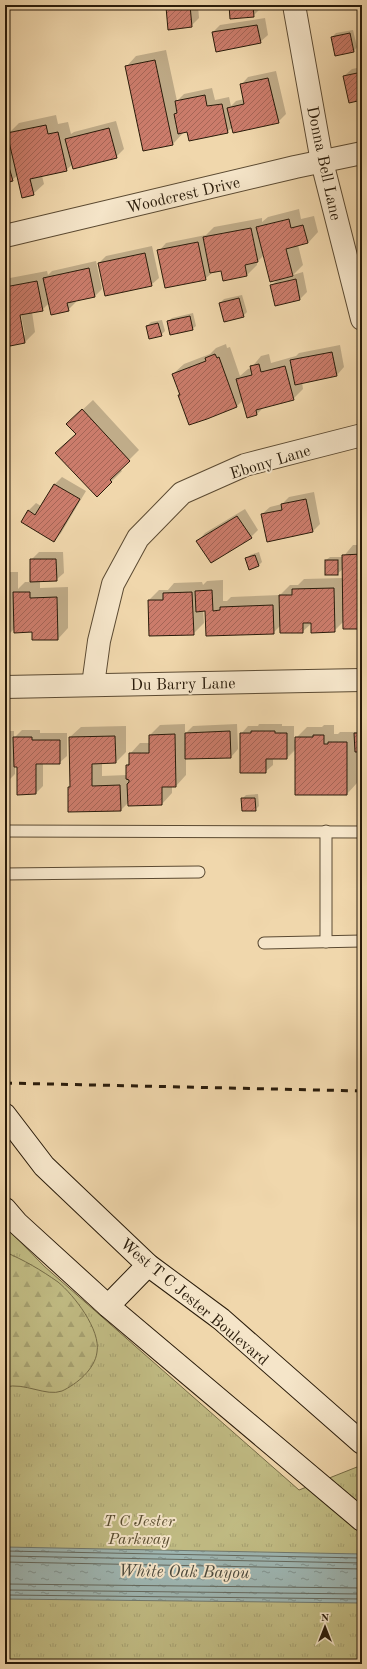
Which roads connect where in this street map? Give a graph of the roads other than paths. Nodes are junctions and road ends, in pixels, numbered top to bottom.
1 (294, 5) edge
2 (362, 153) edge
3 (322, 162) junction
4 (5, 236) edge
5 (362, 319) edge
6 (362, 435) edge
7 (362, 680) edge
8 (93, 685) junction
9 (5, 688) edge
10 (5, 830) edge
11 (326, 831) junction
12 (362, 832) edge
13 (199, 872) dead end
14 (5, 874) edge
15 (362, 941) edge
16 (326, 942) junction
17 (264, 943) dead end
18 (5, 1115) edge
19 (5, 1209) edge
20 (148, 1265) junction
21 (108, 1306) junction
22 (362, 1443) edge
23 (362, 1520) edge

1 - 3 street, Donna Bell Lane
2 - 3 street, Woodcrest Drive
3 - 4 street, Woodcrest Drive
3 - 5 street, Donna Bell Lane
6 - 8 street, Ebony Lane
7 - 8 street, Du Barry Lane
8 - 9 street, Du Barry Lane
10 - 11 lane
11 - 12 lane
11 - 16 lane
13 - 14 lane
15 - 16 lane
16 - 17 lane
18 - 20 street, West T C Jester Boulevard
19 - 21 street
20 - 21 street
20 - 22 street, West T C Jester Boulevard
21 - 23 street

